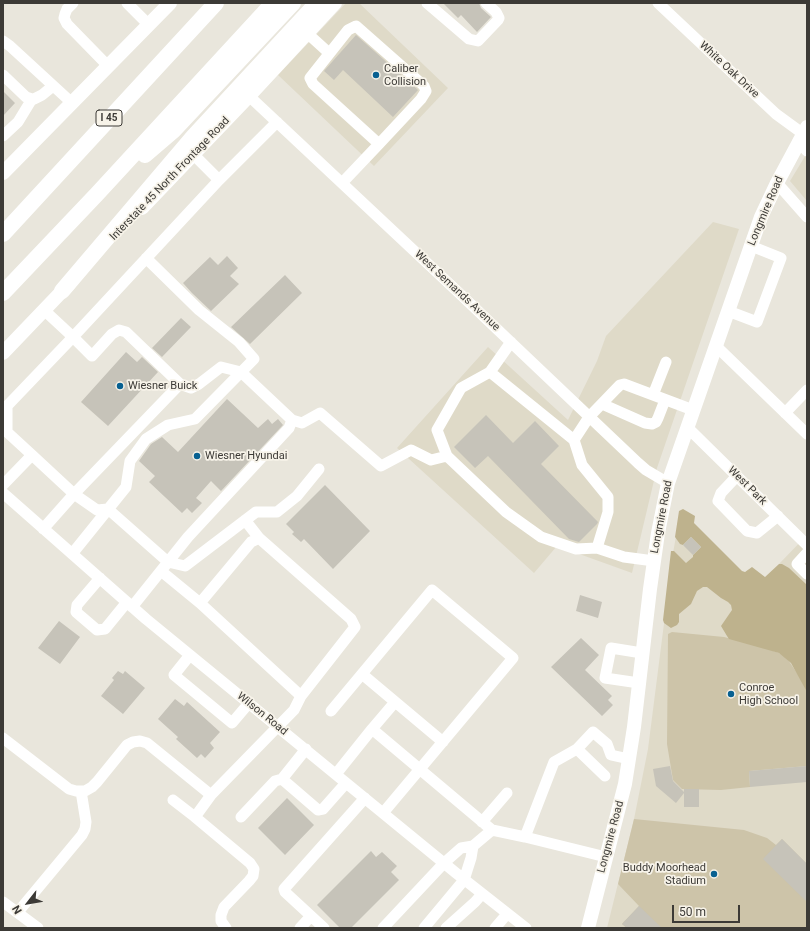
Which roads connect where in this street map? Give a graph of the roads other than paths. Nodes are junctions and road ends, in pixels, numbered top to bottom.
1 (73, 3) edge
2 (127, 3) edge
3 (216, 3) edge
4 (273, 3) edge
5 (294, 3) edge
6 (317, 3) edge
7 (335, 3) edge
8 (427, 3) edge
9 (486, 3) edge
10 (658, 3) edge
11 (166, 4) edge
12 (149, 25) junction
13 (307, 33) junction
14 (3, 41) edge
15 (329, 53) junction
16 (108, 66) junction
17 (3, 75) edge
18 (53, 86) junction
19 (249, 96) junction
20 (32, 99) junction
21 (72, 103) junction
22 (277, 122) junction
23 (3, 136) edge
24 (804, 138) edge
25 (379, 144) junction
26 (193, 154) junction
27 (3, 173) edge
28 (219, 180) junction
29 (777, 183) junction
30 (342, 184) junction
31 (97, 194) junction
32 (807, 217) edge
33 (3, 234) edge
34 (751, 246) junction
35 (146, 258) junction
36 (62, 291) junction
37 (3, 293) edge
38 (44, 310) junction
39 (728, 311) junction
40 (72, 337) junction
41 (511, 342) junction
42 (716, 346) junction
43 (3, 353) edge
44 (666, 362) dead end
45 (241, 372) junction
46 (490, 372) junction
47 (180, 384) junction
48 (807, 390) edge
49 (653, 395) junction
50 (665, 400) junction
51 (602, 404) junction
52 (693, 410) junction
53 (785, 413) junction
54 (589, 417) junction
55 (292, 420) junction
56 (687, 427) junction
57 (807, 434) edge
58 (574, 440) junction
59 (32, 455) junction
60 (447, 456) junction
61 (319, 469) dead end
62 (737, 476) junction
63 (668, 483) junction
64 (3, 485) edge
65 (3, 493) edge
66 (74, 494) junction
67 (108, 510) junction
68 (778, 516) junction
69 (245, 520) junction
70 (43, 529) junction
71 (259, 538) junction
72 (807, 545) edge
73 (597, 548) junction
74 (807, 553) edge
75 (72, 554) junction
76 (654, 561) junction
77 (168, 562) junction
78 (161, 571) junction
79 (807, 574) edge
80 (100, 578) junction
81 (200, 603) junction
82 (130, 604) junction
83 (642, 653) junction
84 (190, 654) junction
85 (362, 674) junction
86 (638, 683) junction
87 (301, 696) junction
88 (395, 702) junction
89 (249, 703) junction
90 (330, 711) dead end
91 (278, 727) junction
92 (372, 729) junction
93 (3, 738) edge
94 (443, 742) junction
95 (306, 749) junction
96 (578, 749) junction
97 (629, 759) junction
98 (420, 769) junction
99 (336, 774) junction
100 (605, 776) dead end
101 (282, 778) junction
102 (346, 783) junction
103 (81, 791) junction
104 (507, 793) dead end
105 (211, 795) junction
106 (365, 798) junction
107 (173, 800) dead end
108 (383, 813) junction
109 (195, 817) junction
110 (241, 817) dead end
111 (482, 822) junction
112 (492, 830) junction
113 (525, 837) junction
114 (473, 846) junction
115 (606, 857) junction
116 (444, 863) junction
117 (464, 880) junction
118 (482, 894) junction
119 (3, 902) edge
120 (18, 912) junction
121 (508, 914) junction
122 (311, 916) junction
123 (38, 928) edge
124 (226, 928) edge
125 (300, 928) edge
126 (324, 928) edge
127 (384, 928) edge
128 (424, 928) edge
129 (446, 928) edge
130 (495, 928) edge
131 (526, 928) edge
132 (588, 928) edge

1 - 16 street
2 - 12 street
3 - 33 highway, I 45
4 - 31 highway
5 - 31 highway
6 - 36 highway
7 - 13 main road, Interstate 45 North Frontage Road
8 - 9 street
10 - 24 street, White Oak Drive
11 - 12 main road
12 - 16 main road
13 - 15 street
13 - 19 main road, Interstate 45 North Frontage Road
14 - 18 street
15 - 25 street
15 - 25 street
16 - 21 main road
17 - 20 street
18 - 20 street
18 - 21 street
19 - 22 street, West Semands Avenue
19 - 26 main road, Interstate 45 North Frontage Road
20 - 23 street
21 - 27 main road
22 - 28 street
22 - 30 street, West Semands Avenue
24 - 29 main road, Longmire Road
25 - 30 street
26 - 28 street
26 - 36 main road, Interstate 45 North Frontage Road
28 - 35 street
29 - 32 street
29 - 34 main road, Longmire Road
30 - 41 street, West Semands Avenue
31 - 37 highway
34 - 39 main road, Longmire Road
34 - 39 street
35 - 40 street
35 - 45 street
36 - 38 main road, Interstate 45 North Frontage Road
38 - 40 street
38 - 43 main road, Interstate 45 North Frontage Road
39 - 42 main road, Longmire Road
40 - 47 street
40 - 59 street
41 - 46 street
41 - 54 street, West Semands Avenue
42 - 52 main road, Longmire Road
42 - 53 street
44 - 49 street
45 - 47 street
45 - 55 street
45 - 67 street
46 - 58 street
46 - 60 street
47 - 66 street
48 - 53 street
49 - 50 street
49 - 51 street
50 - 51 street
50 - 52 street
51 - 54 street
52 - 56 main road, Longmire Road
53 - 57 street
54 - 58 street
54 - 63 street, West Semands Avenue
55 - 60 street
55 - 77 street
56 - 62 street, West Park
56 - 63 main road, Longmire Road
58 - 73 street
59 - 64 street
59 - 66 street
60 - 73 street
61 - 69 street
62 - 68 street, West Park
62 - 68 street
63 - 76 main road, Longmire Road
65 - 70 street, Wilson Road
66 - 67 street
66 - 70 street
67 - 75 street
67 - 77 street
68 - 72 street, West Park
69 - 71 street
69 - 77 street
70 - 75 street, Wilson Road
71 - 81 street
71 - 87 street
73 - 76 street
74 - 79 street
75 - 80 street, Wilson Road
76 - 83 main road, Longmire Road
77 - 78 street
78 - 81 street
78 - 82 street
80 - 82 street, Wilson Road
80 - 82 street
81 - 87 street
82 - 84 street, Wilson Road
83 - 86 main road, Longmire Road
83 - 86 street
84 - 89 street, Wilson Road
84 - 89 street
85 - 88 street
85 - 90 street
85 - 94 street
86 - 97 main road, Longmire Road
87 - 91 street
88 - 92 street
88 - 94 street
89 - 91 street, Wilson Road
91 - 95 street, Wilson Road
91 - 105 street
92 - 98 street
92 - 99 street
93 - 103 street
94 - 98 street
95 - 99 street, Wilson Road
95 - 101 street
96 - 97 street
96 - 100 street
96 - 113 street
97 - 115 main road, Longmire Road
98 - 108 street
98 - 111 street
99 - 102 street, Wilson Road
101 - 102 street
101 - 110 street
102 - 106 street, Wilson Road
103 - 105 street
103 - 120 street
104 - 111 street
105 - 109 street
106 - 108 street, Wilson Road
106 - 122 street
107 - 109 street
108 - 116 street, Wilson Road
109 - 124 street
111 - 112 street
112 - 113 street
112 - 114 street
113 - 115 street
114 - 116 street
114 - 117 street
115 - 132 main road, Longmire Road
116 - 117 street, Wilson Road
116 - 127 street
117 - 118 street, Wilson Road
117 - 128 street
118 - 121 street, Wilson Road
118 - 129 street
119 - 120 street
120 - 123 street
121 - 130 street
121 - 131 street, Wilson Road
122 - 125 street
122 - 126 street

